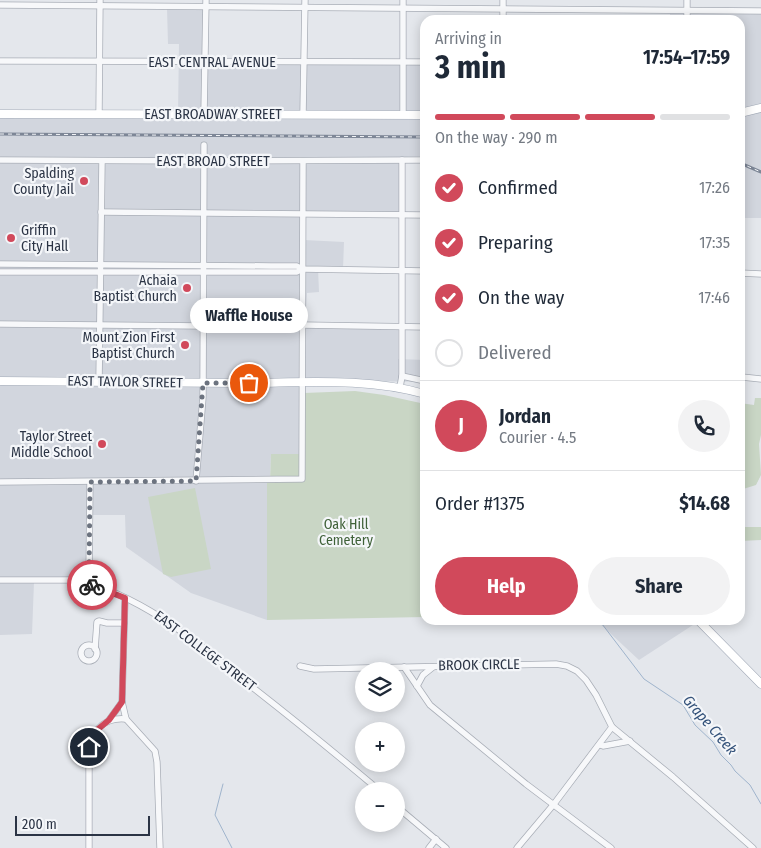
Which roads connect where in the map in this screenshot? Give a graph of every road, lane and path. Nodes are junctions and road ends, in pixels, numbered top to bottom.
1 (503, 0) edge
2 (687, 0) edge
3 (100, 3) edge
4 (206, 3) edge
5 (305, 3) edge
6 (403, 3) edge
7 (0, 5) edge
8 (503, 9) junction
9 (687, 11) junction
10 (761, 11) edge
11 (503, 15) edge
12 (687, 15) edge
13 (0, 61) edge
14 (99, 62) junction
15 (205, 62) junction
16 (304, 62) junction
17 (403, 62) junction
18 (420, 62) edge
19 (761, 108) edge
20 (745, 112) edge
21 (0, 114) edge
22 (99, 114) junction
23 (204, 114) junction
24 (304, 114) junction
25 (403, 115) junction
26 (420, 115) edge
27 (204, 145) dead end
28 (0, 160) edge
29 (402, 160) junction
30 (420, 160) edge
31 (102, 161) junction
32 (204, 161) junction
33 (303, 161) junction
34 (101, 212) junction
35 (303, 212) junction
36 (203, 213) junction
37 (402, 214) junction
38 (420, 214) edge
39 (0, 264) edge
40 (99, 265) junction
41 (203, 269) junction
42 (302, 269) junction
43 (402, 271) junction
44 (420, 271) edge
45 (0, 272) edge
46 (99, 272) junction
47 (745, 274) edge
48 (761, 274) edge
49 (0, 324) edge
50 (99, 325) junction
51 (302, 325) junction
52 (203, 326) junction
53 (401, 326) junction
54 (420, 326) edge
55 (402, 376) junction
56 (745, 377) edge
57 (761, 379) edge
58 (420, 380) edge
59 (0, 381) edge
60 (98, 381) junction
61 (203, 383) junction
62 (302, 383) junction
63 (400, 388) junction
64 (420, 393) edge
65 (196, 481) junction
66 (0, 482) edge
67 (90, 482) junction
68 (0, 580) edge
69 (87, 583) junction
70 (125, 598) junction
71 (124, 623) junction
72 (703, 625) edge
73 (95, 649) dead end
74 (300, 666) dead end
75 (434, 666) junction
76 (405, 667) edge
77 (355, 668) edge
78 (405, 668) edge
79 (761, 684) edge
80 (417, 686) junction
81 (122, 702) junction
82 (126, 716) junction
83 (109, 720) junction
84 (612, 727) junction
85 (630, 741) junction
86 (600, 744) junction
87 (369, 782) edge
88 (554, 804) junction
89 (405, 814) edge
90 (436, 840) junction
91 (89, 848) edge
92 (160, 848) edge
93 (429, 848) edge
94 (446, 848) edge
95 (517, 848) edge
96 (611, 848) edge
97 (753, 848) edge

1 - 8 street
2 - 9 street
3 - 4 street
3 - 7 street
3 - 14 street
4 - 5 street
4 - 15 street
5 - 6 street
5 - 16 street
6 - 8 street
6 - 17 street
8 - 9 street
8 - 11 street
9 - 10 street
9 - 12 street
13 - 14 street, EAST CENTRAL AVENUE
14 - 15 street, EAST CENTRAL AVENUE
14 - 22 street
15 - 16 street, EAST CENTRAL AVENUE
15 - 23 street
16 - 17 street, EAST CENTRAL AVENUE
16 - 24 street
17 - 18 street, EAST CENTRAL AVENUE
17 - 25 street
19 - 20 main road
21 - 22 main road, EAST BROADWAY STREET
22 - 23 main road, EAST BROADWAY STREET
23 - 24 main road, EAST BROADWAY STREET
24 - 25 main road, EAST BROADWAY STREET
25 - 26 main road, EAST BROADWAY STREET
27 - 32 street
28 - 31 street, EAST BROAD STREET
29 - 30 street, EAST BROAD STREET
29 - 33 street, EAST BROAD STREET
29 - 37 street
31 - 32 street, EAST BROAD STREET
31 - 34 street
32 - 33 street, EAST BROAD STREET
32 - 36 street
33 - 35 street
34 - 36 street
34 - 40 street
35 - 36 street
35 - 37 street
35 - 42 street
36 - 41 street
37 - 38 street
37 - 43 street
39 - 40 street
40 - 41 street
40 - 46 street
41 - 42 street
41 - 46 street
41 - 52 street
42 - 43 street
42 - 51 street
43 - 44 street
43 - 53 street
45 - 46 street
46 - 50 street
47 - 48 street
49 - 50 street
50 - 52 street
50 - 60 street
51 - 53 street
51 - 62 street
52 - 61 street
53 - 54 street
53 - 55 street
55 - 58 street
55 - 63 street
56 - 57 street
59 - 60 main road, EAST TAYLOR STREET
60 - 61 main road, EAST TAYLOR STREET
61 - 62 main road, EAST TAYLOR STREET
61 - 65 street
62 - 63 main road, EAST TAYLOR STREET
62 - 65 street
63 - 64 main road, EAST TAYLOR STREET
65 - 67 street
66 - 67 street
67 - 69 street
68 - 69 street, EAST COLLEGE STREET
69 - 70 street, EAST COLLEGE STREET
70 - 71 street
70 - 87 street, EAST COLLEGE STREET
71 - 73 street
71 - 81 street
72 - 79 main road
74 - 77 street, BROOK CIRCLE
75 - 76 street, BROOK CIRCLE
75 - 80 street
75 - 84 street, BROOK CIRCLE
78 - 80 street
80 - 88 street
81 - 82 street
81 - 83 street
82 - 83 street
82 - 92 street
83 - 91 street
84 - 85 street, BROOK CIRCLE
84 - 86 street
85 - 86 street
85 - 97 street, BROOK CIRCLE
86 - 88 street
88 - 95 street
88 - 96 street
89 - 90 street
90 - 93 street
90 - 94 street

